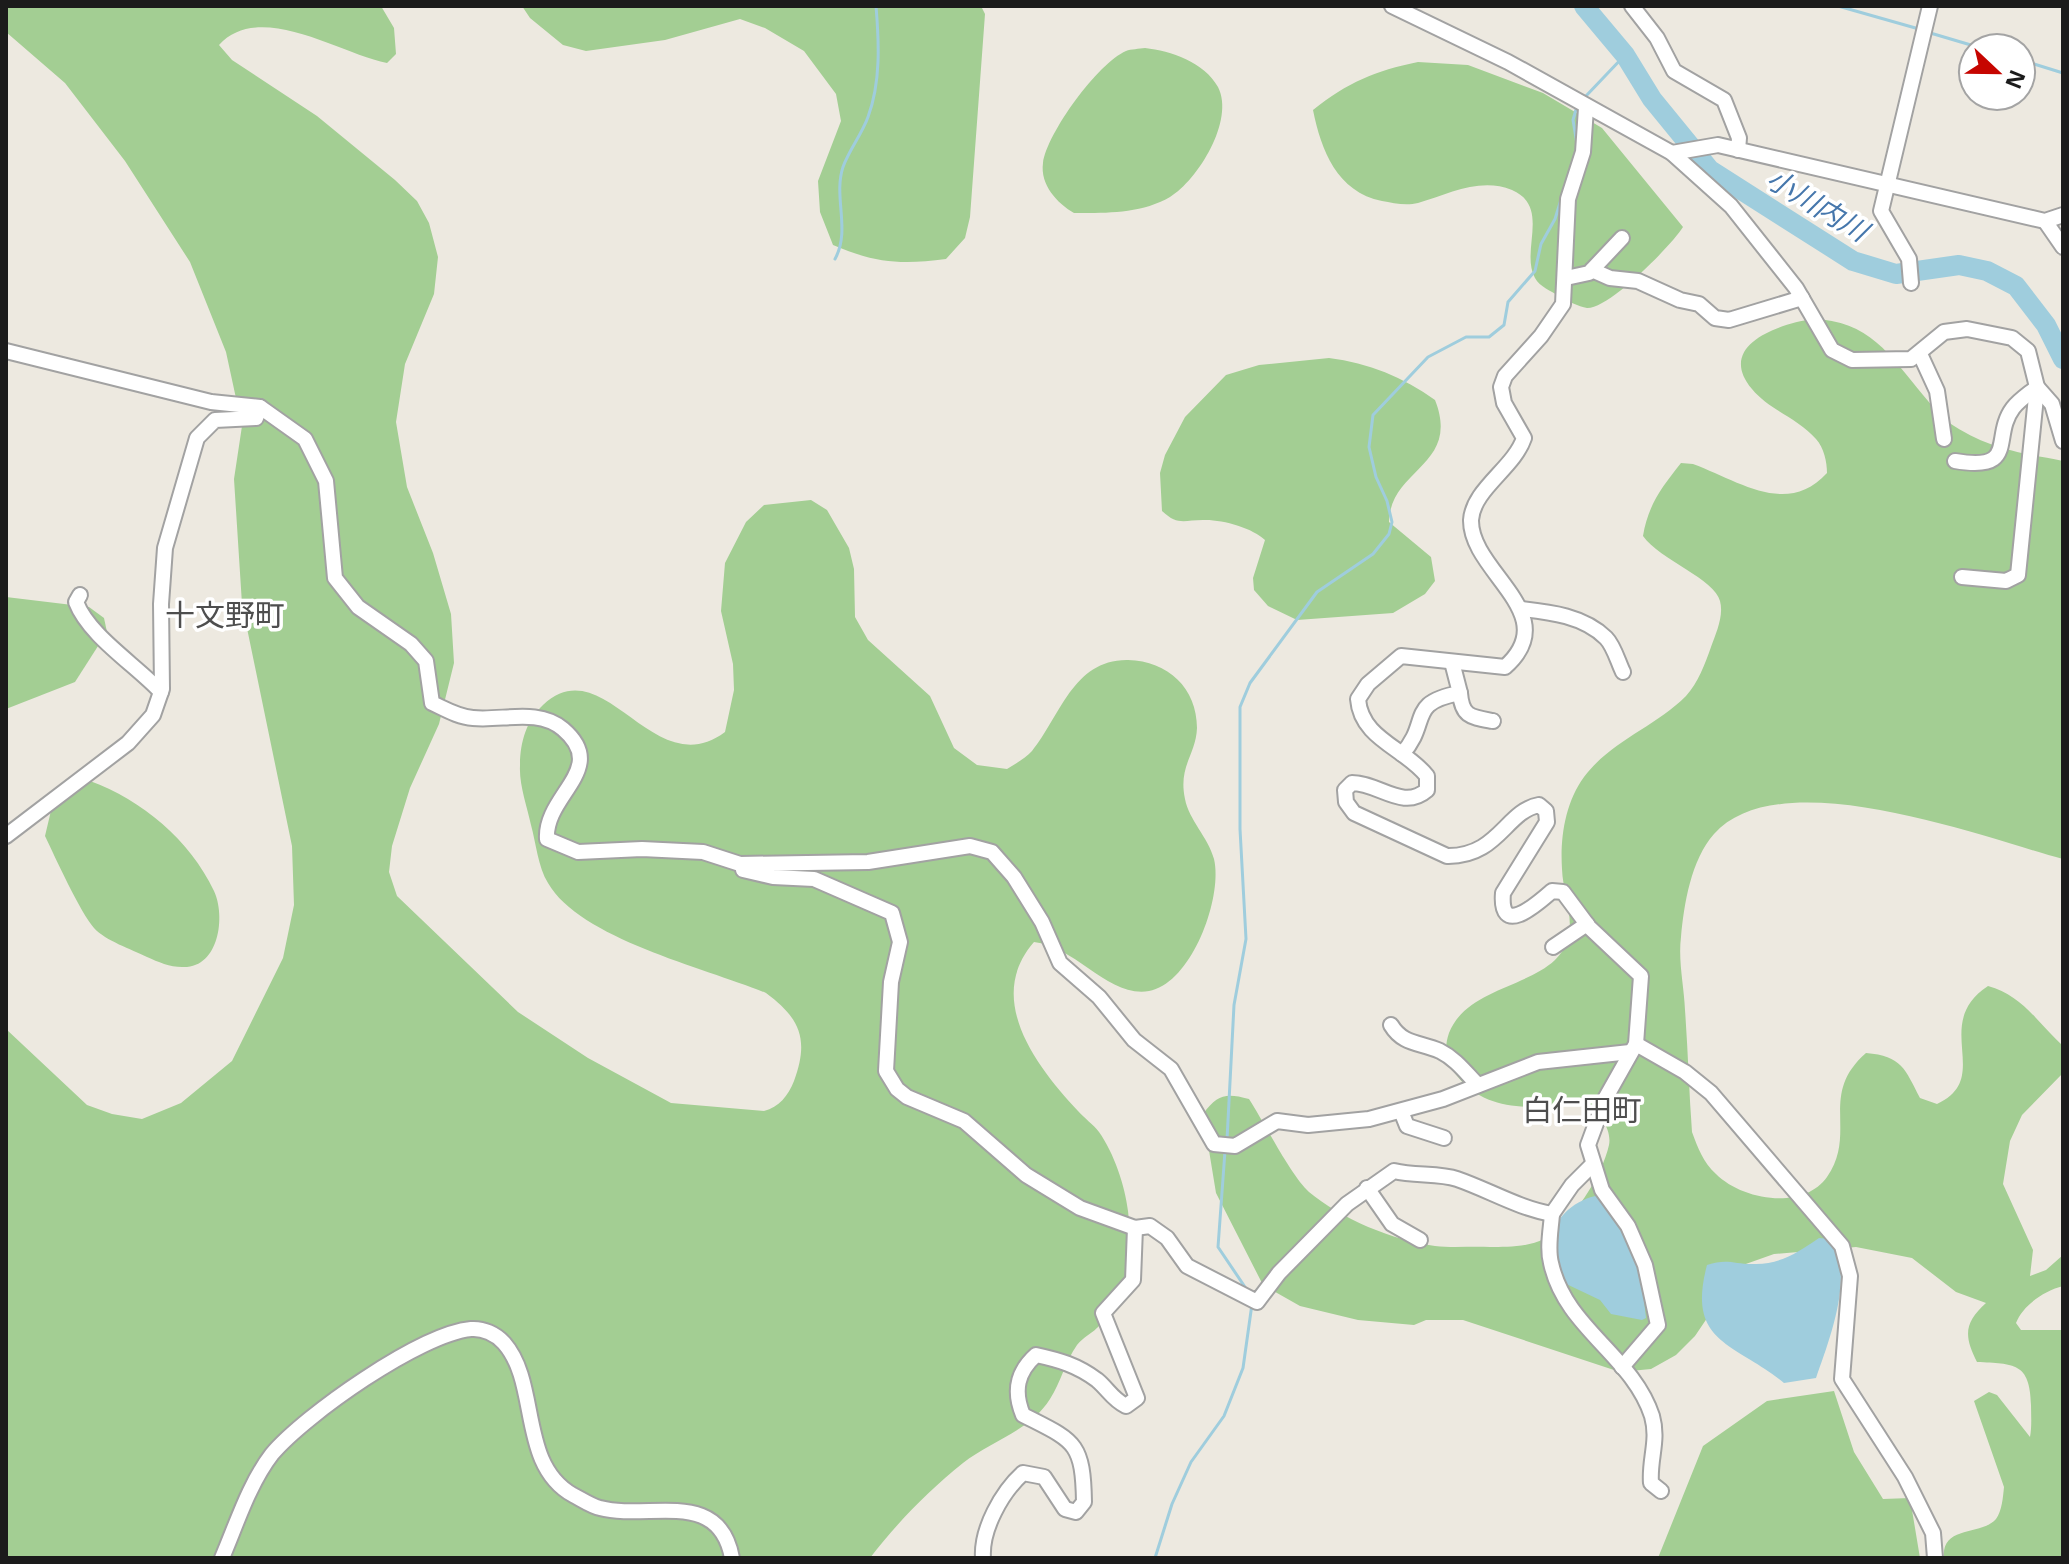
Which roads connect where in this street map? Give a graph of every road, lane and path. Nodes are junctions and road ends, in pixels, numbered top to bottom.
1 (1392, 6) edge
2 (1632, 6) edge
3 (1930, 6) edge
4 (1581, 105) junction
5 (1738, 150) junction
6 (1672, 153) junction
7 (1886, 185) junction
8 (2063, 215) edge
9 (2045, 221) junction
10 (1622, 238) dead end
11 (2063, 247) edge
12 (1592, 270) junction
13 (1566, 278) junction
14 (1911, 283) dead end
15 (1802, 298) junction
16 (6, 351) edge
17 (1920, 354) junction
18 (2037, 387) junction
19 (260, 407) junction
20 (1944, 439) dead end
21 (2063, 441) edge
22 (1955, 461) dead end
23 (1962, 577) dead end
24 (80, 595) dead end
25 (1522, 609) junction
26 (1452, 662) junction
27 (1623, 672) dead end
28 (161, 692) junction
29 (1460, 693) junction
30 (1493, 721) dead end
31 (1402, 754) junction
32 (6, 836) edge
33 (703, 852) junction
34 (1587, 924) junction
35 (1553, 947) dead end
36 (1391, 1025) dead end
37 (1633, 1048) junction
38 (1478, 1085) junction
39 (1401, 1111) junction
40 (1444, 1138) dead end
41 (1592, 1165) junction
42 (1367, 1188) junction
43 (1552, 1214) junction
44 (1135, 1228) junction
45 (1420, 1240) dead end
46 (1622, 1367) junction
47 (1661, 1491) dead end
48 (222, 1558) edge
49 (732, 1558) edge
50 (983, 1558) edge
51 (1935, 1558) edge

1 - 4 street
2 - 5 street
3 - 7 street
4 - 6 street
4 - 13 street
5 - 6 street
5 - 7 street
6 - 15 street
7 - 9 street
7 - 14 street
8 - 9 street
9 - 11 street
10 - 12 street
12 - 13 street
12 - 15 street
13 - 25 street
15 - 17 street
16 - 19 street
17 - 18 street
17 - 20 street
18 - 21 street
18 - 22 street
18 - 23 street
19 - 28 street
19 - 33 street
24 - 28 street
25 - 26 street
25 - 27 street
26 - 29 street
26 - 31 street
28 - 32 street
29 - 30 street
29 - 31 street
31 - 34 street
33 - 39 street
33 - 44 street
34 - 35 street
34 - 37 street
36 - 38 street
37 - 38 street
37 - 41 street
37 - 51 street
38 - 39 street
39 - 40 street
41 - 43 street
41 - 46 street
42 - 43 street
42 - 44 street
42 - 45 street
43 - 46 street
44 - 50 street
46 - 47 street
48 - 49 street

